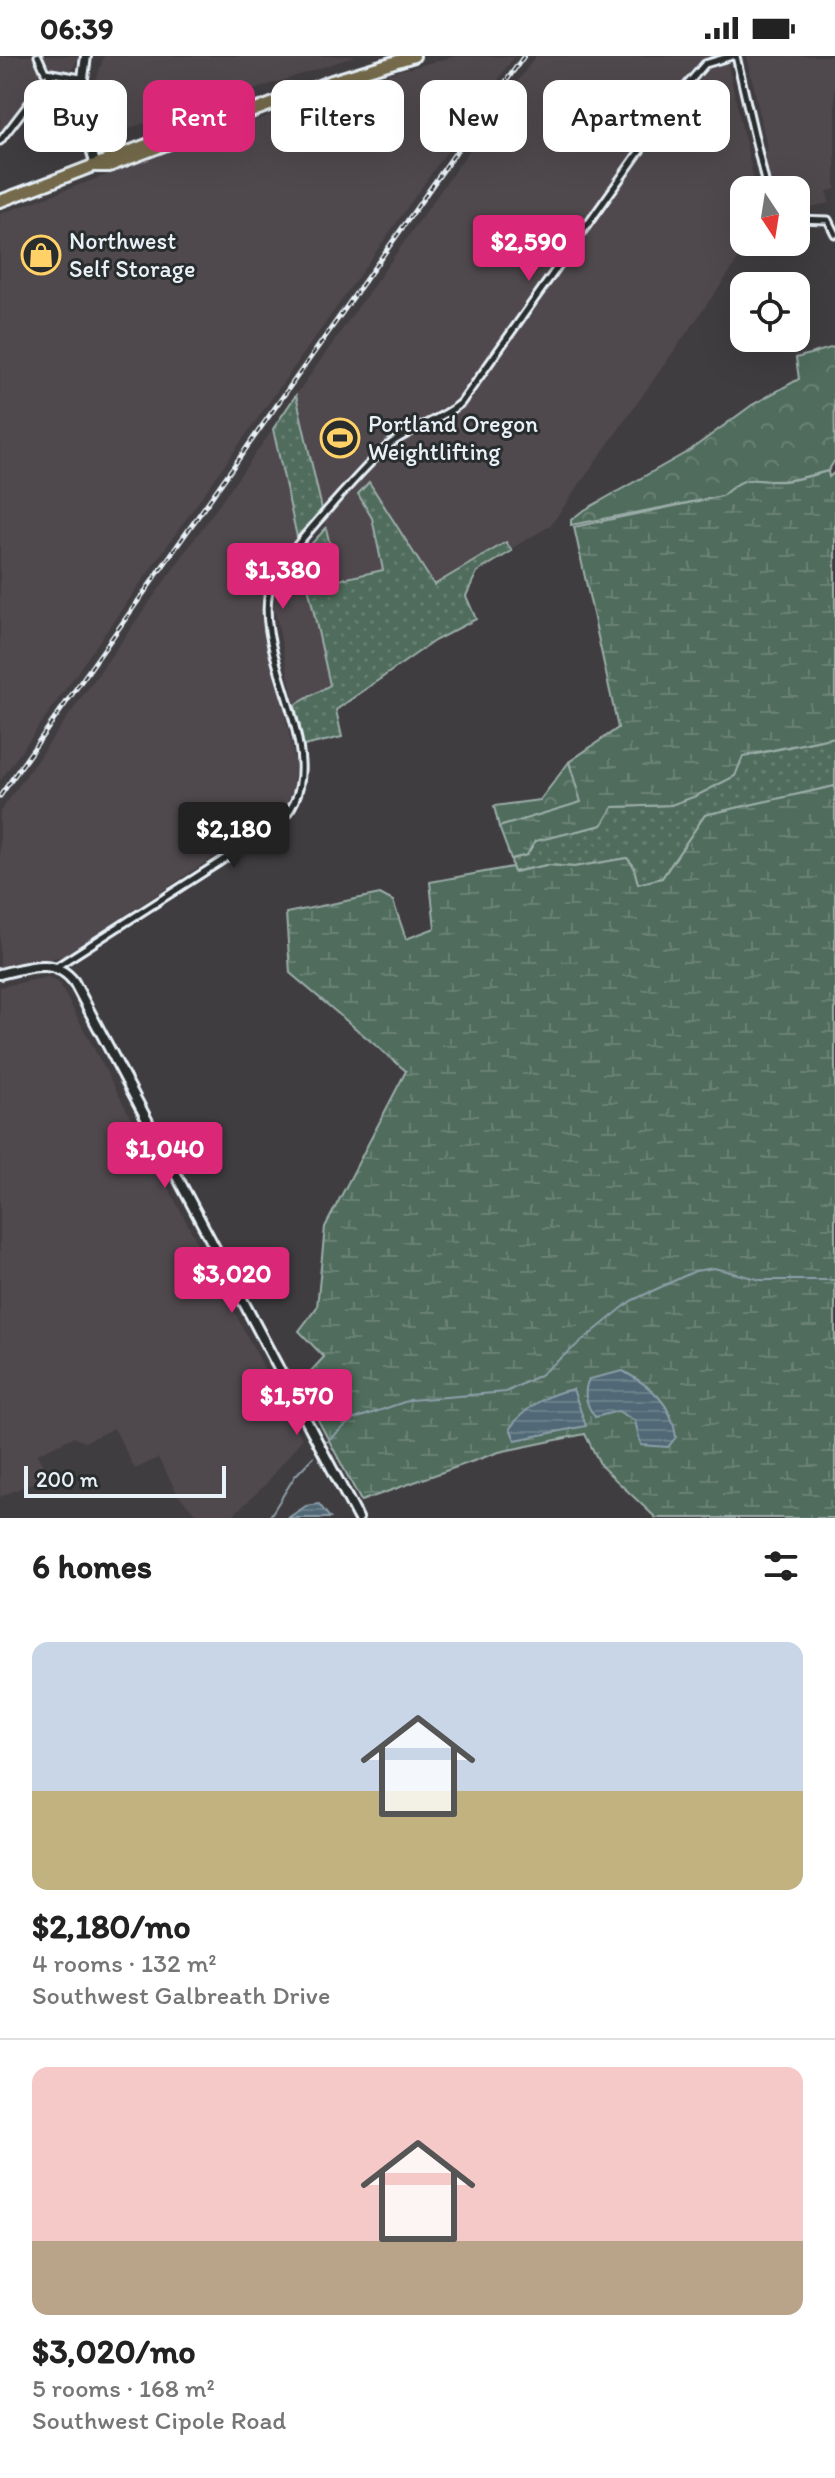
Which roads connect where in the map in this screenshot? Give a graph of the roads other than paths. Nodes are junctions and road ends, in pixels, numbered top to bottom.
1 (38, 56) edge
2 (86, 56) edge
3 (414, 56) edge
4 (734, 56) edge
5 (52, 73) junction
6 (81, 78) junction
7 (0, 141) edge
8 (96, 166) junction
9 (764, 176) edge
10 (0, 201) edge
11 (810, 219) edge
12 (835, 234) edge
13 (56, 967) junction
14 (0, 974) edge
15 (358, 1518) edge

1 - 5 street
2 - 6 street
3 - 8 highway
4 - 9 street
4 - 13 street
5 - 6 street
5 - 7 street
6 - 8 street
8 - 10 highway
11 - 12 street
13 - 14 street
13 - 15 street

